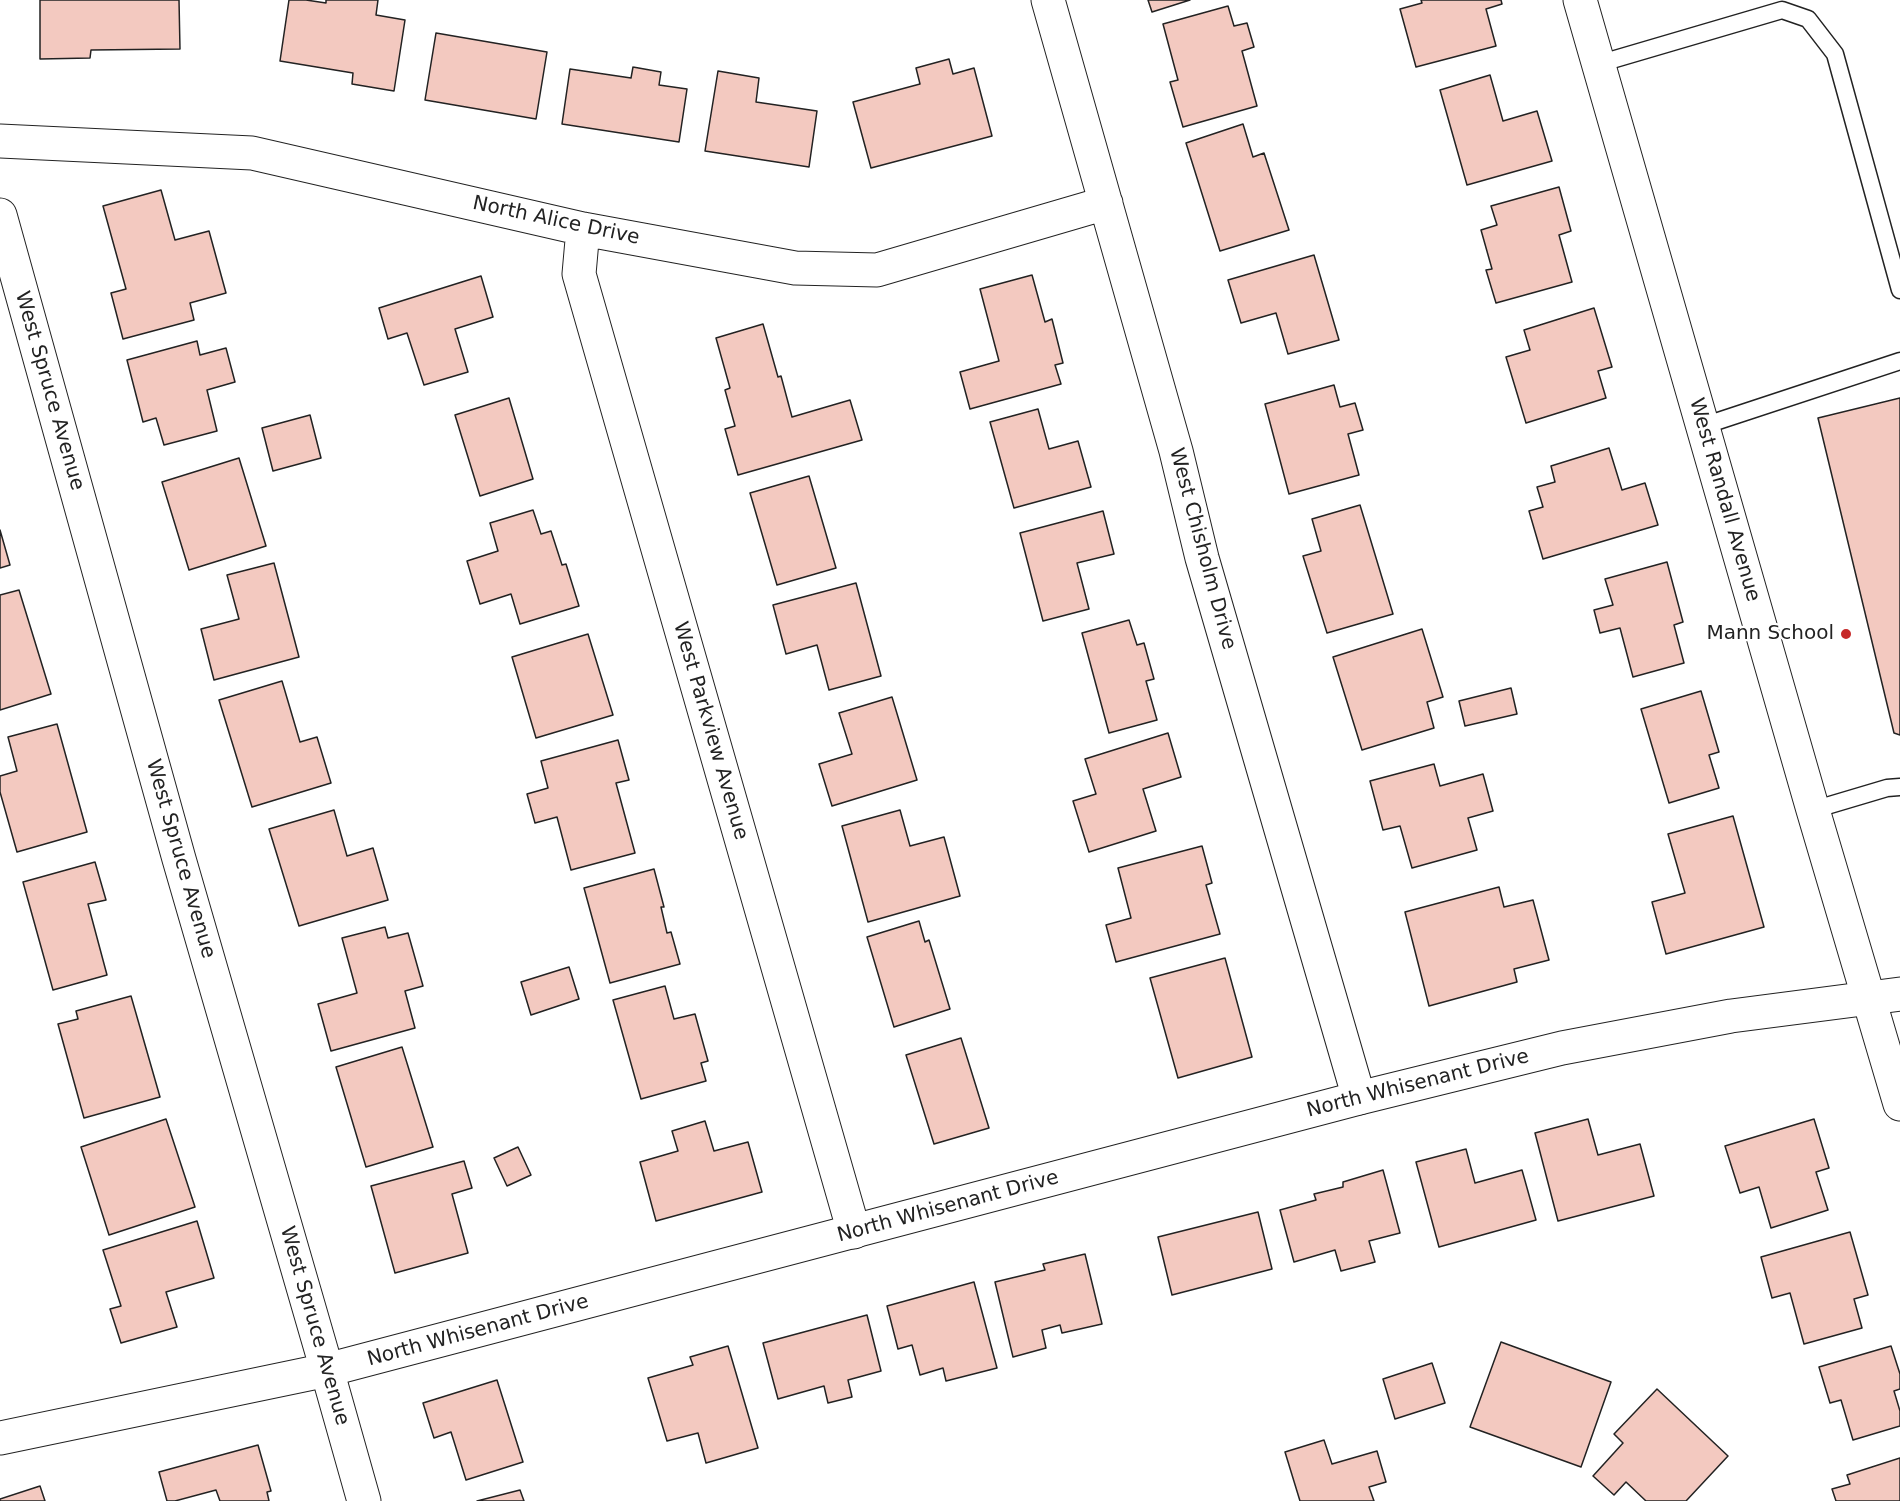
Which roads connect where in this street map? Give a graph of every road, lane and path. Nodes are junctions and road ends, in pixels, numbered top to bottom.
1 (1048, 0) edge
2 (1580, 0) edge
3 (1598, 64) junction
4 (0, 141) edge
5 (1106, 203) junction
6 (0, 215) edge
7 (583, 229) junction
8 (1900, 290) edge
9 (1900, 361) edge
10 (1703, 426) junction
11 (1900, 787) edge
12 (1813, 810) junction
13 (1885, 996) edge
14 (1359, 1098) junction
15 (1900, 1104) edge
16 (854, 1232) junction
17 (327, 1370) junction
18 (0, 1438) edge
19 (364, 1501) edge

1 - 5 street, West Chisholm Drive
2 - 3 street, West Randall Avenue
3 - 8 lane
3 - 10 street, West Randall Avenue
4 - 7 street, North Alice Drive
5 - 7 street, North Alice Drive
5 - 14 street, West Chisholm Drive
6 - 17 street, West Spruce Avenue
7 - 16 street, West Parkview Avenue
9 - 10 lane
10 - 12 street, West Randall Avenue
11 - 12 lane
12 - 13 street, West Randall Avenue
13 - 14 street, North Whisenant Drive
13 - 15 street, West Randall Avenue
14 - 16 street, North Whisenant Drive
16 - 17 street, North Whisenant Drive
17 - 18 street, North Whisenant Drive
17 - 19 street, West Spruce Avenue

